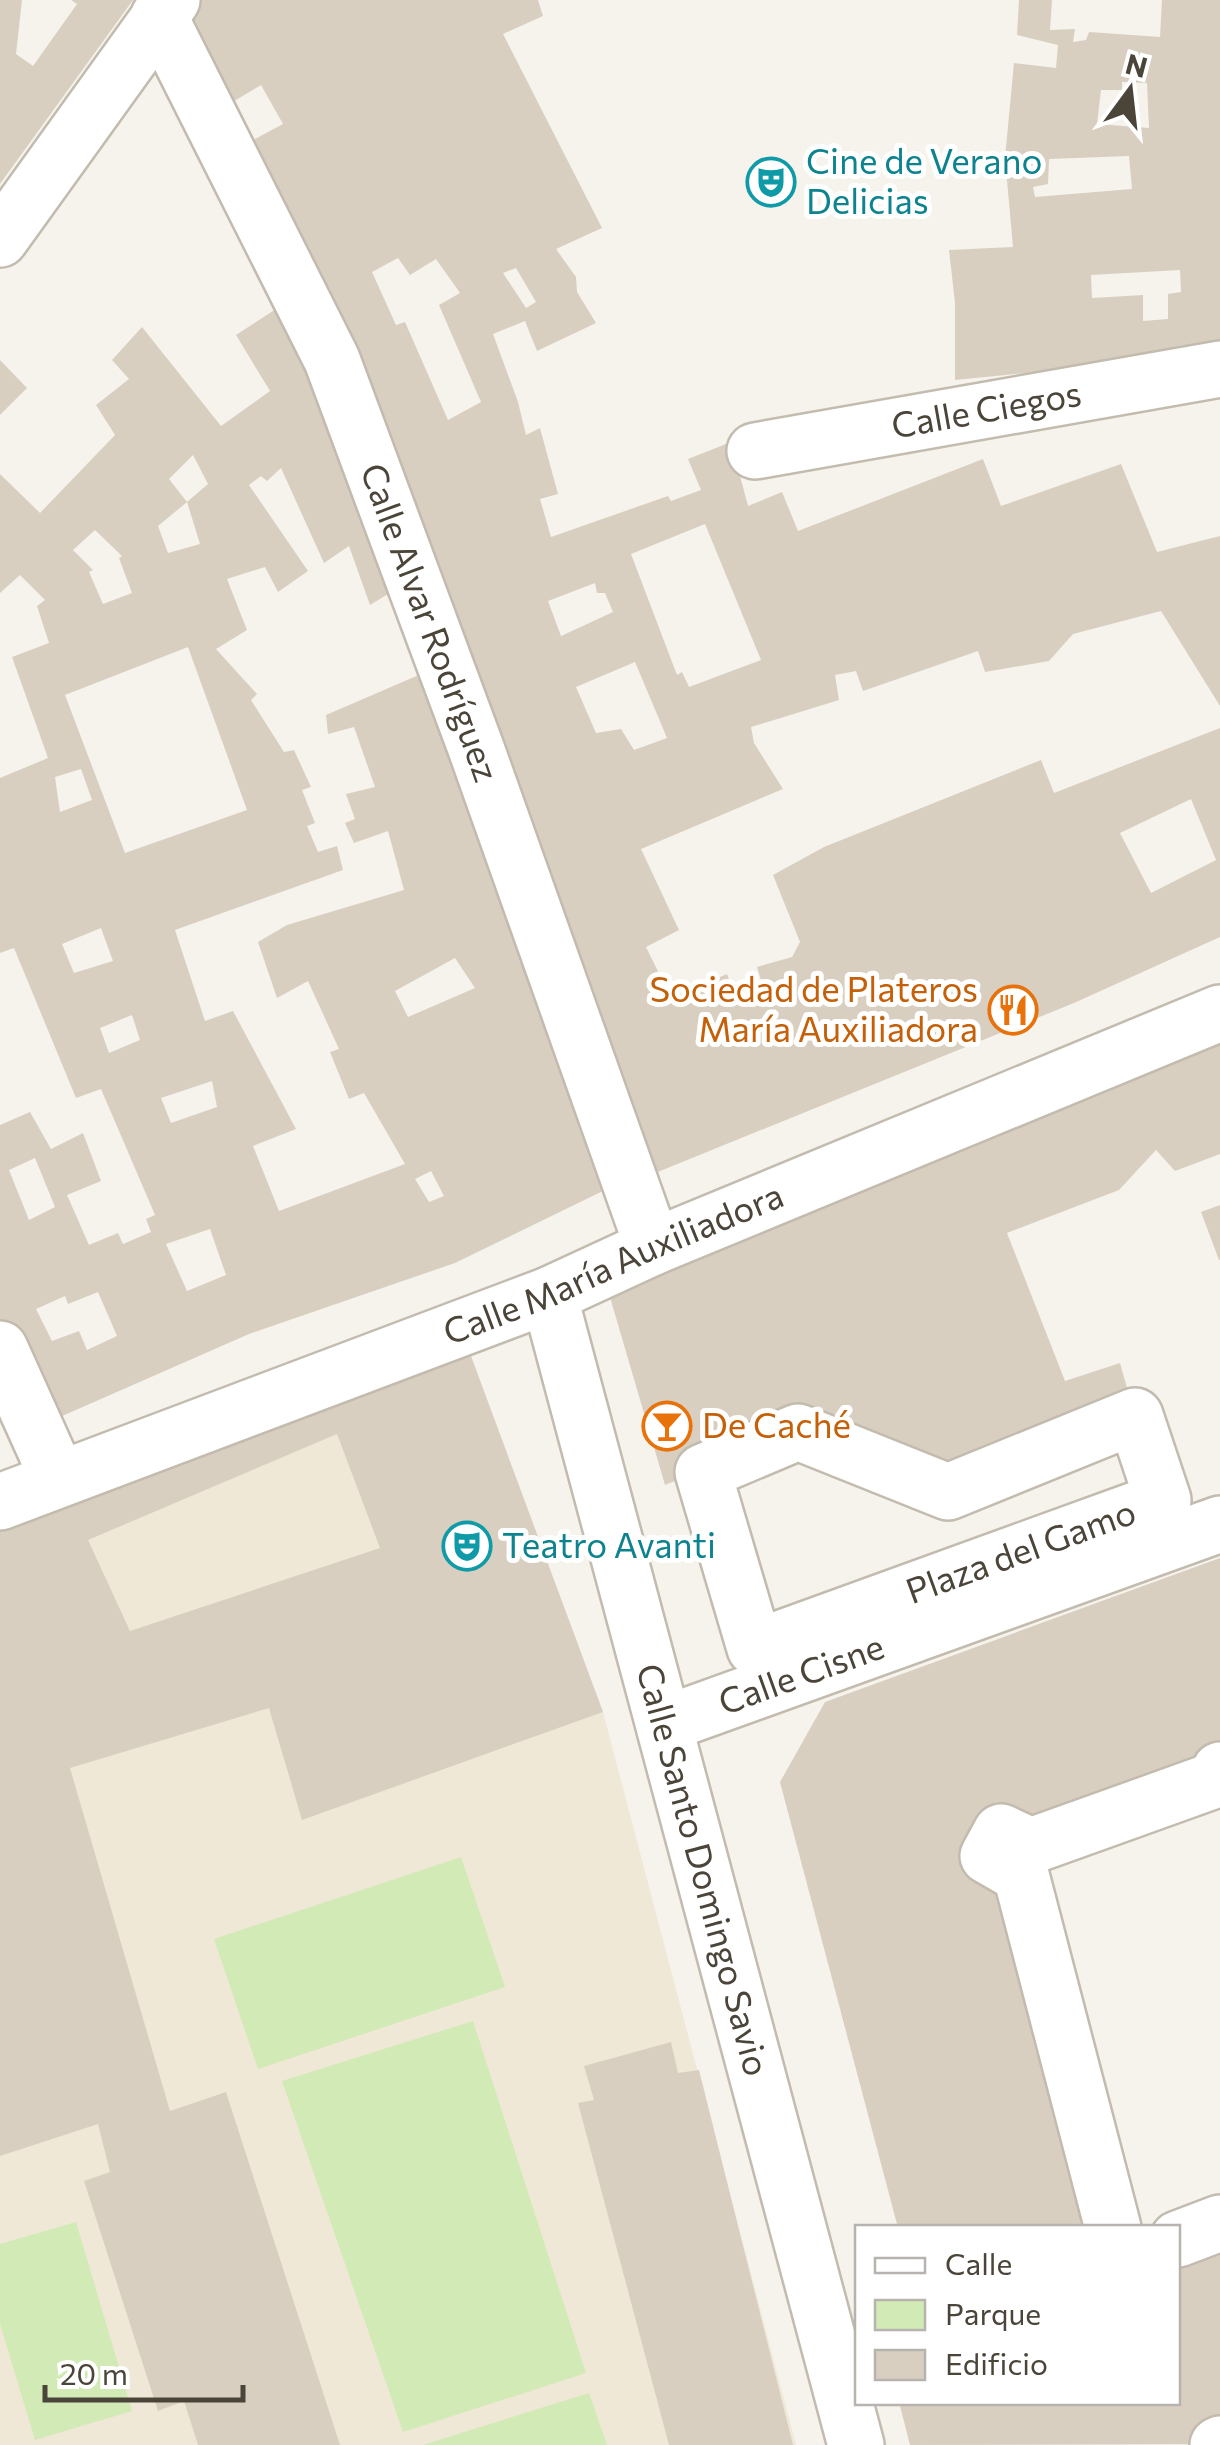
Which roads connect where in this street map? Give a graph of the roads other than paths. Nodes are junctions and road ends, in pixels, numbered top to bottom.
1 (166, 8) edge
2 (0, 239) edge
3 (1220, 370) edge
4 (755, 452) dead end
5 (1220, 1013) edge
6 (653, 1247) junction
7 (549, 1295) junction
8 (0, 1348) edge
9 (704, 1472) joint
10 (58, 1478) junction
11 (0, 1502) edge
12 (1220, 1524) edge
13 (665, 1724) junction
14 (1220, 1770) edge
15 (1220, 2223) edge
16 (1112, 2225) edge
17 (1180, 2237) edge
18 (856, 2445) edge

1 - 2 street
1 - 6 street, Calle Alvar Rodríguez
3 - 4 street, Calle Ciegos
5 - 6 street, Calle María Auxiliadora
6 - 7 street, Calle María Auxiliadora
7 - 10 street, Calle María Auxiliadora
7 - 13 street, Calle Santo Domingo Savio
8 - 10 street
9 - 9 street, Plaza del Gamo
10 - 11 street, Calle María Auxiliadora
12 - 13 street, Calle Cisne
13 - 18 street, Calle Santo Domingo Savio
14 - 16 street
15 - 17 street

